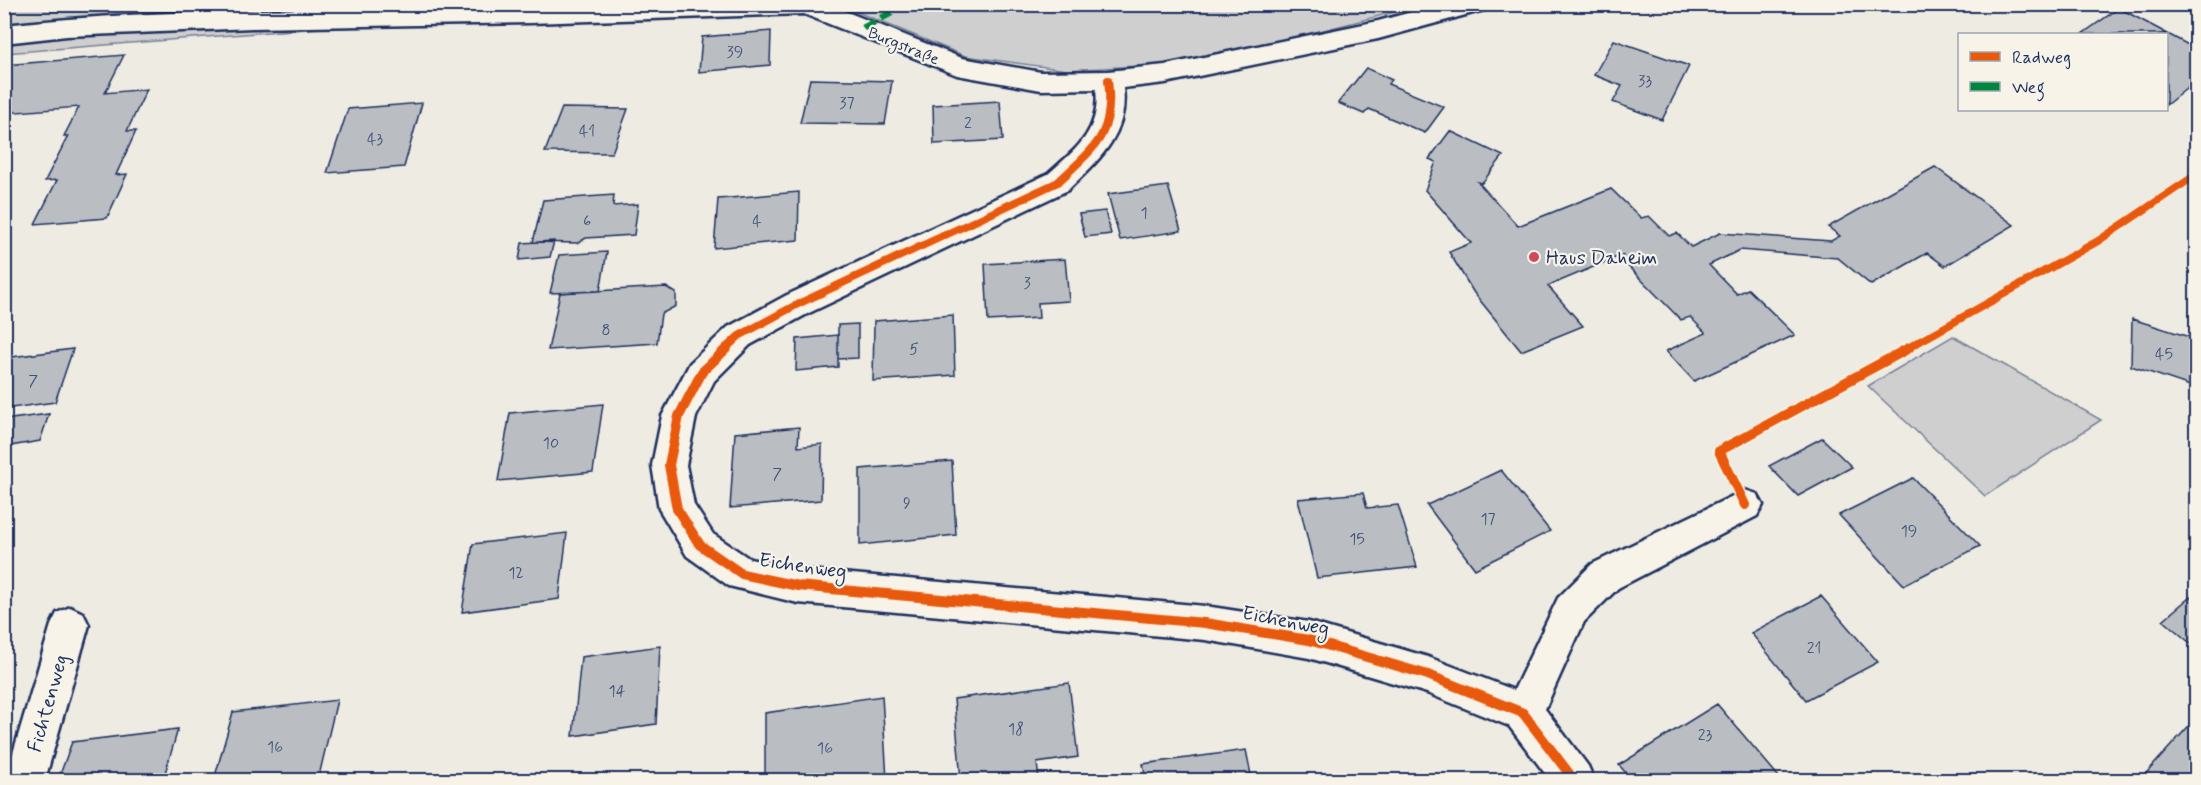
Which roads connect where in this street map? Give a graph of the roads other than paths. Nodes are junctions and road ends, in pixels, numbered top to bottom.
1 (1475, 4) edge
2 (4, 34) edge
3 (1108, 80) junction
4 (1745, 505) dead end
5 (70, 625) dead end
6 (1523, 713) junction
7 (25, 780) edge
8 (1574, 780) edge

1 - 3 street, Burgstraße
2 - 3 street, Burgstraße
3 - 6 street, Eichenweg
4 - 6 street
5 - 7 street, Fichtenweg
6 - 8 street

